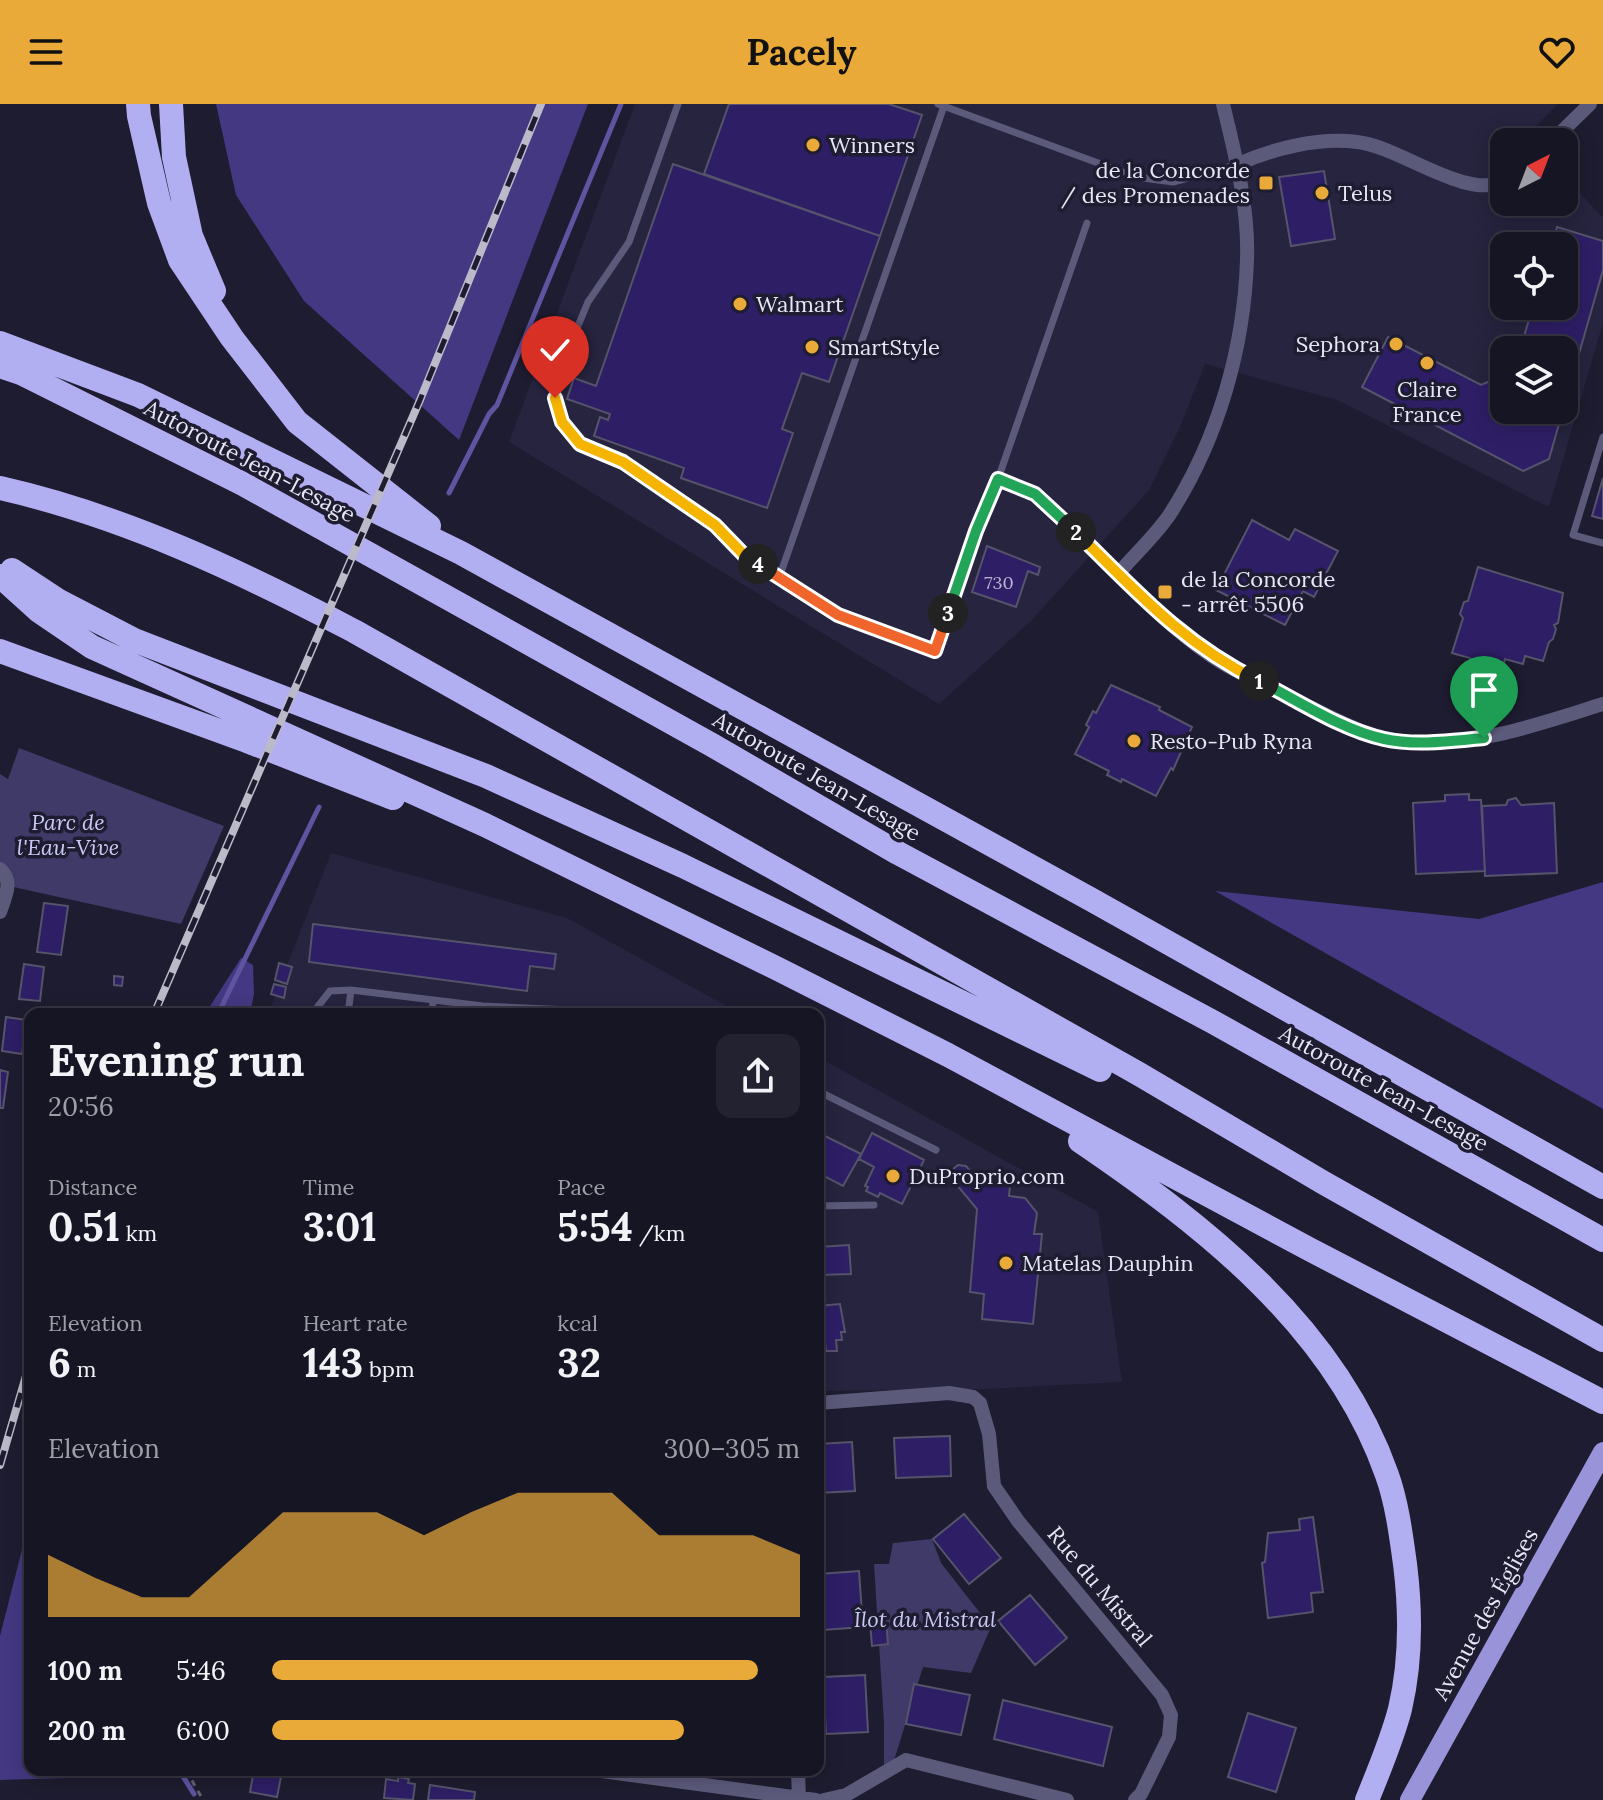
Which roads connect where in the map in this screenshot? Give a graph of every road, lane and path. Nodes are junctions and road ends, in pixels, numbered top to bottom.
1 (138, 104) edge
2 (171, 104) edge
3 (678, 104) edge
4 (1223, 104) edge
5 (1590, 104) edge
6 (941, 105) edge
7 (1565, 128) edge
8 (1236, 165) junction
9 (1490, 185) edge
10 (1087, 223) dead end
11 (232, 338) junction
12 (0, 343) edge
13 (0, 366) edge
14 (1603, 437) edge
15 (998, 479) junction
16 (0, 488) edge
17 (1603, 543) edge
18 (461, 553) junction
19 (0, 562) edge
20 (1118, 574) junction
21 (0, 576) edge
22 (779, 578) junction
23 (0, 651) edge
24 (1603, 704) edge
25 (3, 871) edge
26 (585, 874) junction
27 (0, 912) edge
28 (351, 990) junction
29 (433, 1000) junction
30 (317, 1008) edge
31 (349, 1008) edge
32 (432, 1008) edge
33 (520, 1008) edge
34 (948, 1055) junction
35 (824, 1094) edge
36 (936, 1150) dead end
37 (1324, 1183) junction
38 (1597, 1183) edge
39 (874, 1205) dead end
40 (824, 1206) edge
41 (1603, 1240) edge
42 (1603, 1340) edge
43 (1603, 1402) edge
44 (824, 1403) edge
45 (1601, 1456) edge
46 (189, 1776) edge
47 (635, 1776) edge
48 (798, 1776) edge
49 (203, 1800) edge
50 (799, 1800) edge
51 (816, 1800) edge
52 (824, 1800) edge
53 (1067, 1800) edge
54 (1135, 1800) edge
55 (1367, 1800) edge
56 (1410, 1800) edge

1 - 11 highway
2 - 11 highway
3 - 22 lane
4 - 8 street
5 - 7 street
6 - 8 lane
6 - 22 lane
8 - 9 street
8 - 20 street
10 - 15 lane
11 - 18 highway
12 - 18 highway
13 - 41 highway, Autoroute Jean-Lesage
14 - 17 lane
15 - 20 lane
15 - 22 lane
16 - 37 highway
18 - 38 highway
19 - 37 highway
20 - 24 street
21 - 26 highway
23 - 26 highway
25 - 27 street
26 - 34 highway
28 - 29 lane
28 - 30 lane
28 - 31 lane
29 - 32 lane
29 - 33 lane
34 - 43 highway
34 - 55 highway
35 - 36 lane
37 - 42 highway
39 - 40 lane
44 - 54 street, Rue du Mistral
45 - 56 main road, Avenue des Églises
46 - 49 path
47 - 50 street
48 - 50 street
50 - 51 street
52 - 53 street

